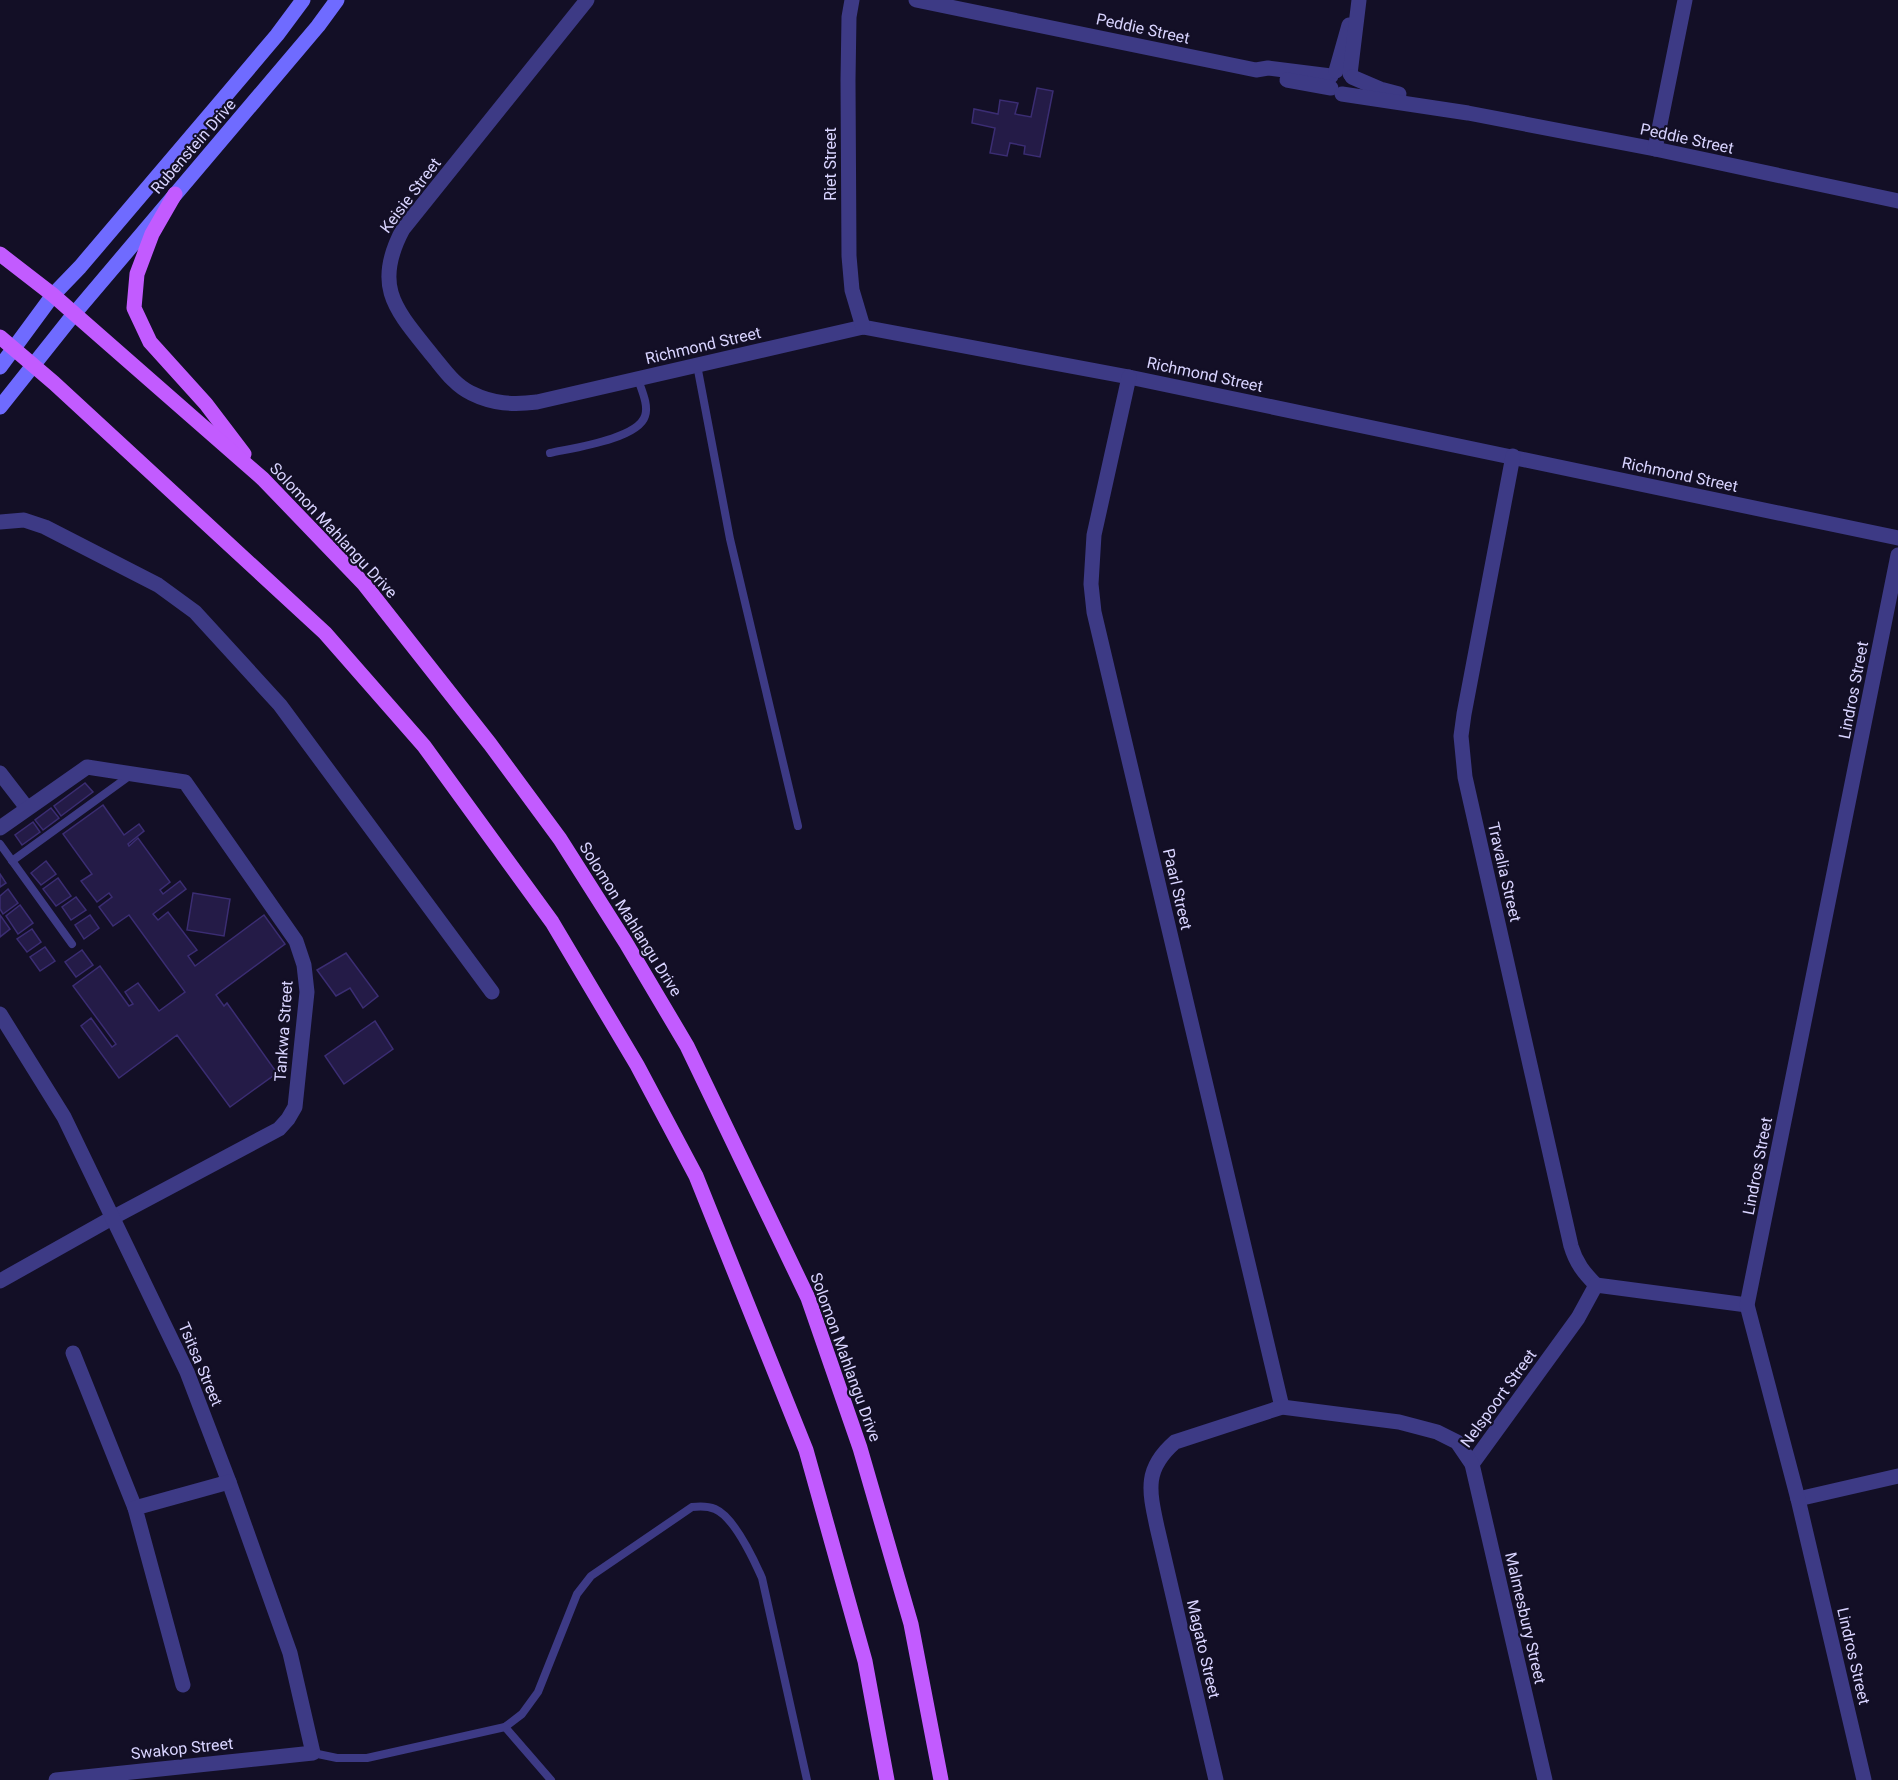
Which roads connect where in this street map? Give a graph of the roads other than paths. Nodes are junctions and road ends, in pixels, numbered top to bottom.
1 (303, 0) edge
2 (337, 0) edge
3 (587, 0) edge
4 (852, 0) edge
5 (916, 0) edge
6 (1358, 0) edge
7 (1685, 0) edge
8 (1341, 80) junction
9 (1655, 149) junction
10 (175, 194) junction
11 (1898, 201) edge
12 (0, 254) edge
13 (53, 295) junction
14 (74, 314) junction
15 (863, 327) junction
16 (0, 337) edge
17 (13, 348) junction
18 (697, 365) junction
19 (32, 366) junction
20 (0, 367) edge
21 (1130, 377) junction
22 (638, 379) junction
23 (504, 404) joint
24 (0, 407) edge
25 (550, 453) dead end
26 (1513, 456) junction
27 (263, 479) junction
28 (0, 522) edge
29 (1898, 538) edge
30 (1898, 555) edge
31 (0, 773) edge
32 (132, 773) junction
33 (27, 808) junction
34 (798, 826) dead end
35 (0, 828) edge
36 (0, 844) edge
37 (12, 861) junction
38 (72, 944) dead end
39 (492, 992) dead end
40 (0, 1014) edge
41 (112, 1218) junction
42 (0, 1281) edge
43 (1596, 1286) junction
44 (1748, 1305) junction
45 (73, 1353) dead end
46 (1282, 1407) junction
47 (1472, 1464) junction
48 (1898, 1476) edge
49 (229, 1482) junction
50 (1798, 1499) junction
51 (135, 1508) junction
52 (1157, 1527) joint
53 (183, 1685) dead end
54 (505, 1727) junction
55 (313, 1753) junction
56 (56, 1780) edge
57 (551, 1780) edge
58 (807, 1780) edge
59 (887, 1780) edge
60 (941, 1780) edge
61 (1216, 1780) edge
62 (1545, 1780) edge
63 (1864, 1780) edge

1 - 13 street, Rubenstein Drive
2 - 10 street, Rubenstein Drive
3 - 23 street, Keisie Street
4 - 15 street, Riet Street
5 - 8 street, Peddie Street
6 - 8 street
7 - 9 street
8 - 9 street, Peddie Street
9 - 11 street, Peddie Street
10 - 14 street, Rubenstein Drive
10 - 27 main road
12 - 13 main road, Solomon Mahlangu Drive
13 - 14 main road, Solomon Mahlangu Drive
13 - 17 street, Rubenstein Drive
14 - 19 street, Rubenstein Drive
14 - 27 main road, Solomon Mahlangu Drive
15 - 18 street, Richmond Street
15 - 21 street, Richmond Street
16 - 17 main road
17 - 19 main road
17 - 20 street, Rubenstein Drive
18 - 22 street, Richmond Street
18 - 34 lane
19 - 24 street, Rubenstein Drive
19 - 59 main road
21 - 26 street, Richmond Street
21 - 46 street, Paarl Street
22 - 23 street, Richmond Street
22 - 25 lane
26 - 29 street, Richmond Street
26 - 43 street, Travalia Street
27 - 60 main road, Solomon Mahlangu Drive
28 - 39 street
30 - 44 street, Lindros Street
31 - 33 street
32 - 33 street, Tankwa Street
32 - 37 lane
32 - 41 street, Tankwa Street
33 - 35 street, Tankwa Street
36 - 37 lane
37 - 38 lane
40 - 41 street, Tsitsa Street
41 - 42 street, Tankwa Street
41 - 49 street, Tsitsa Street
43 - 44 street
43 - 47 street, Nelspoort Street
44 - 50 street, Lindros Street
45 - 51 street
46 - 47 street, Nelspoort Street
46 - 52 street, Nelspoort Street
47 - 62 street, Malmesbury Street
48 - 50 street
49 - 51 street
49 - 55 street, Tsitsa Street
50 - 63 street, Lindros Street
51 - 53 street
52 - 61 street, Magato Street
54 - 55 lane
54 - 57 lane
54 - 58 lane
55 - 56 street, Swakop Street

